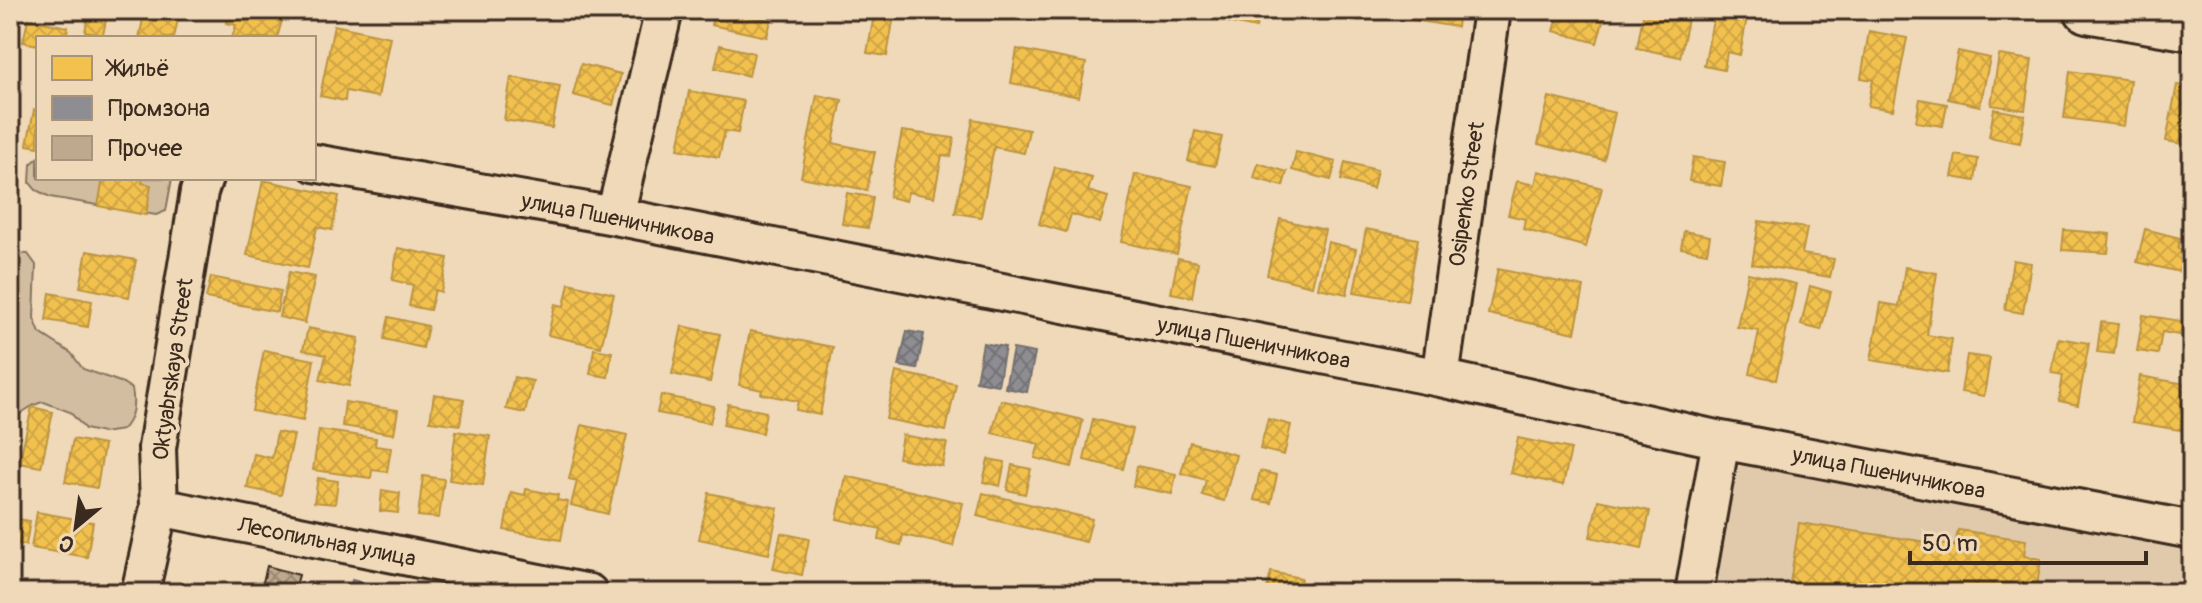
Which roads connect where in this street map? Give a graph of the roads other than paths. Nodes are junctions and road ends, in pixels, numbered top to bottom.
1 (664, 10) edge
2 (1492, 10) edge
3 (2087, 10) edge
4 (2192, 28) edge
5 (316, 163) edge
6 (201, 185) edge
7 (615, 216) junction
8 (1440, 378) junction
9 (1721, 440) junction
10 (159, 507) junction
11 (2192, 530) edge
12 (140, 593) edge
13 (589, 593) edge
14 (1694, 593) edge

1 - 7 street
2 - 8 street, Osipenko Street
3 - 4 street
5 - 7 street, улица Пшеничникова
6 - 10 street, Oktyabrskaya Street
7 - 8 street, улица Пшеничникова
8 - 9 street, улица Пшеничникова
9 - 11 street, улица Пшеничникова
9 - 14 street
10 - 12 street, Oktyabrskaya Street
10 - 13 street, Лесопильная улица

